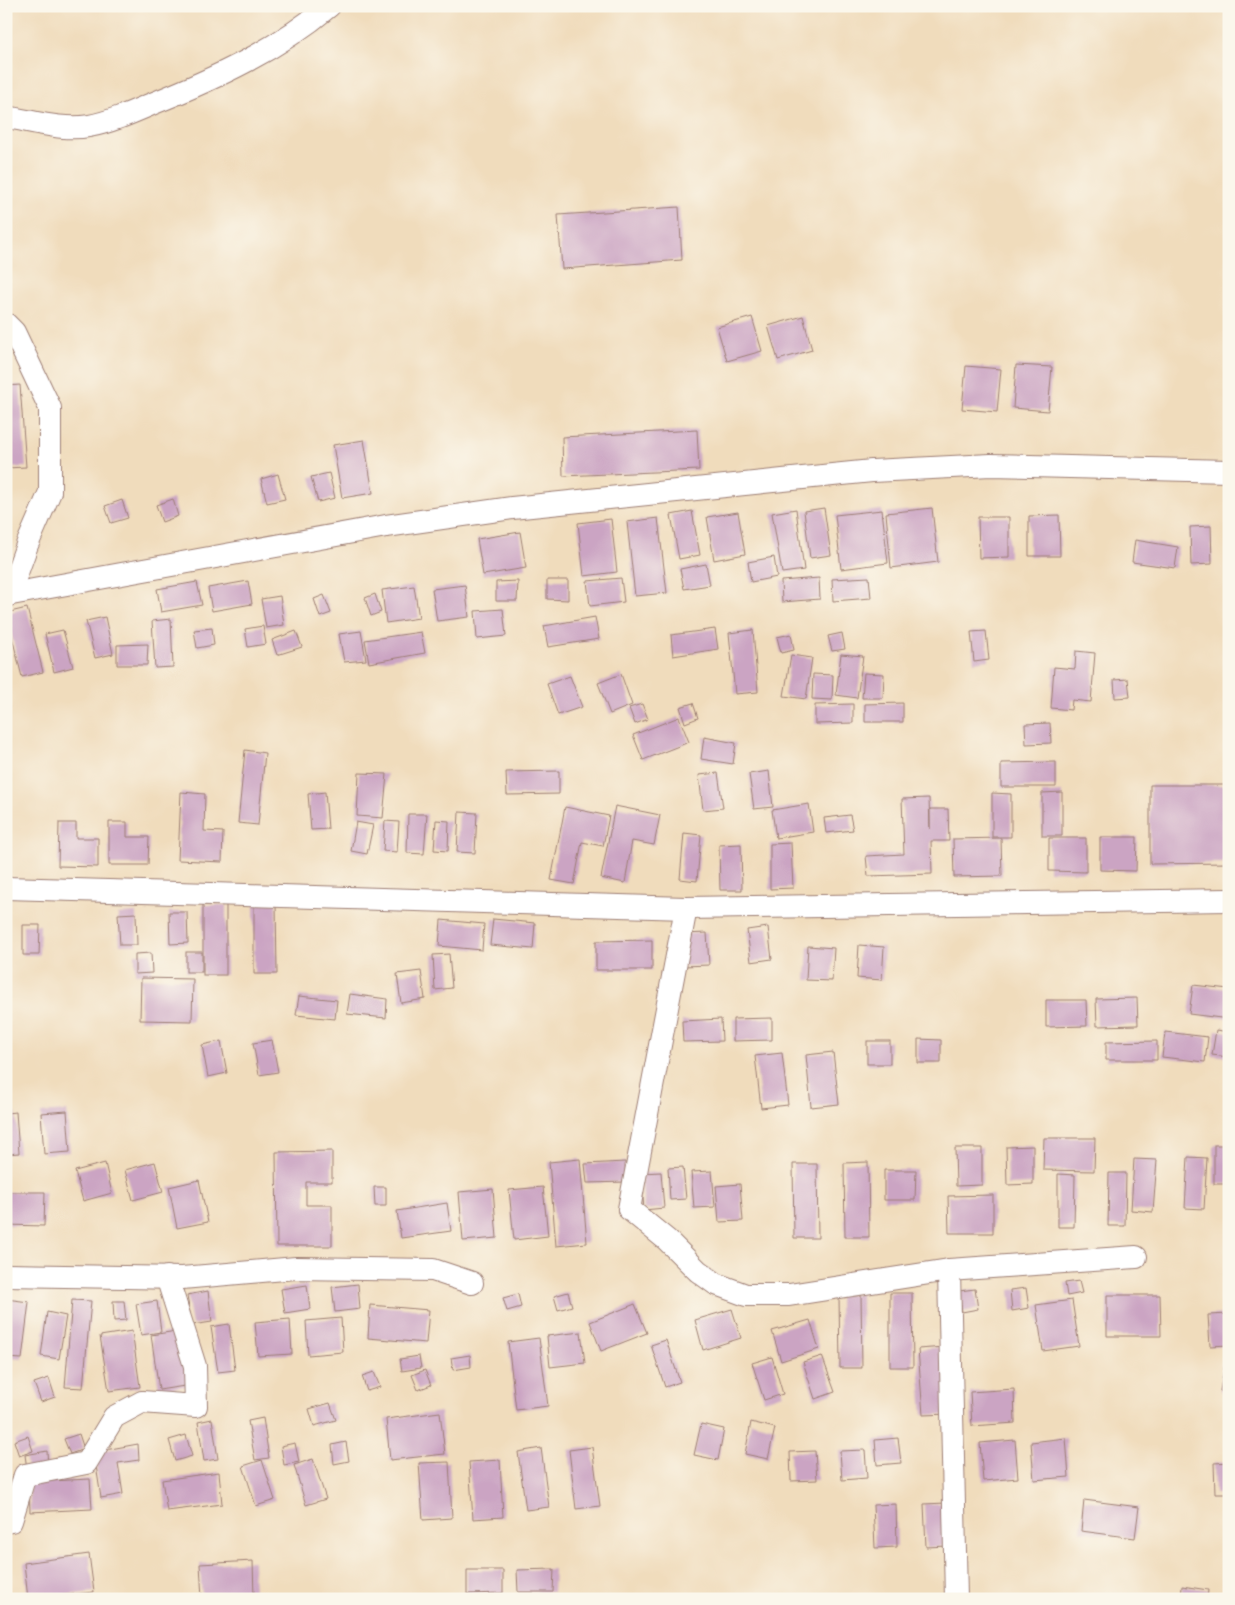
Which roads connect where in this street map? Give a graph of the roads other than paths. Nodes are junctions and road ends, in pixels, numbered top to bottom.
1 (329, 6) edge
2 (6, 117) edge
3 (6, 324) edge
4 (1229, 471) edge
5 (8, 595) edge
6 (6, 888) edge
7 (1229, 900) edge
8 (686, 908) junction
9 (1136, 1257) dead end
10 (949, 1270) junction
11 (6, 1275) edge
12 (167, 1278) junction
13 (472, 1283) dead end
14 (6, 1522) edge
15 (956, 1599) edge

1 - 2 street
3 - 5 street
4 - 5 street
6 - 8 street
7 - 8 street
8 - 10 street
9 - 10 street
10 - 15 street
11 - 12 street
12 - 13 street
12 - 14 street

